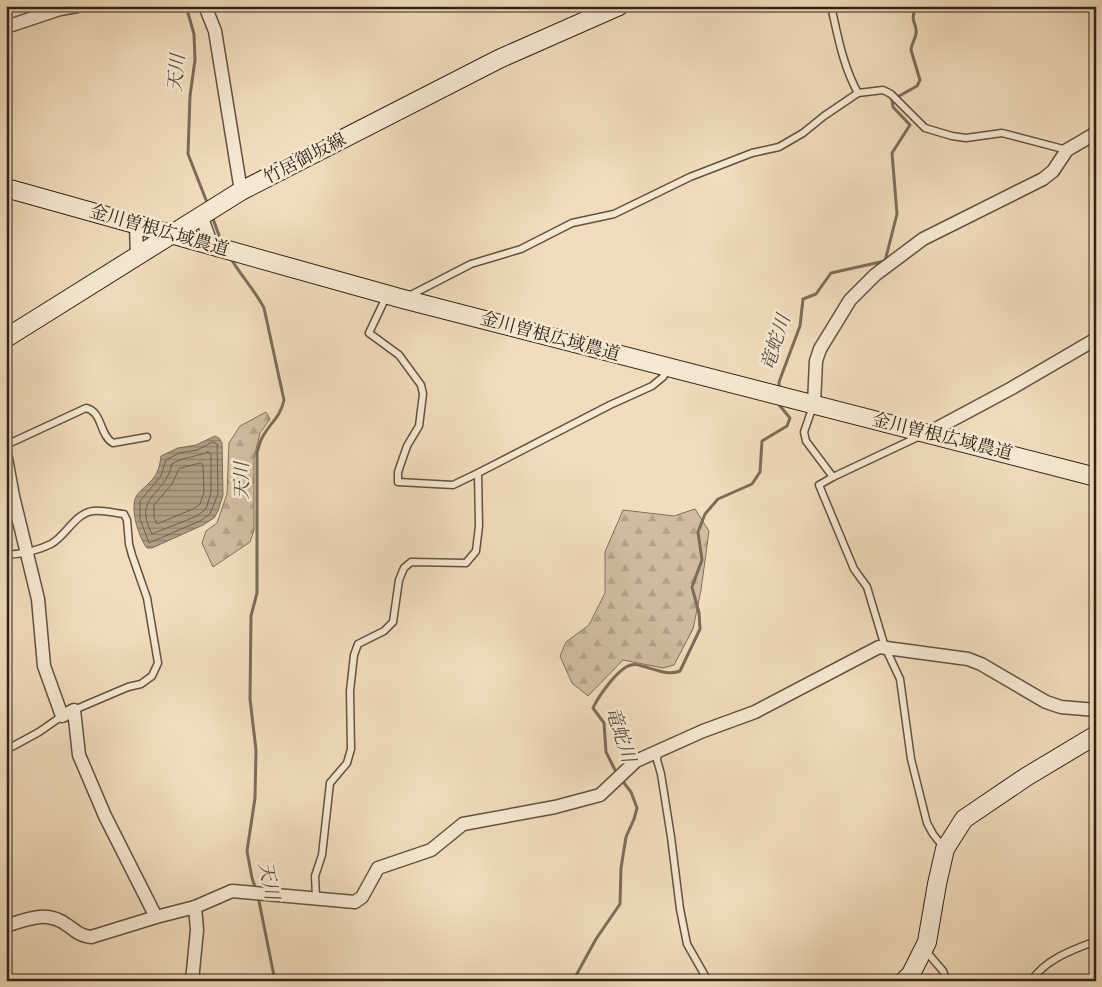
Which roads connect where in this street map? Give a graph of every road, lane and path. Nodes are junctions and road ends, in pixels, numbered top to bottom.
1 (77, 6) edge
2 (205, 6) edge
3 (619, 6) edge
4 (831, 6) edge
5 (6, 27) edge
6 (858, 94) junction
7 (1096, 134) edge
8 (1067, 150) junction
9 (6, 188) edge
10 (240, 191) junction
11 (208, 211) junction
12 (136, 224) junction
13 (171, 234) junction
14 (215, 248) junction
15 (137, 256) junction
16 (395, 296) junction
17 (6, 338) edge
18 (1096, 339) edge
19 (668, 368) junction
20 (814, 404) junction
21 (928, 433) junction
22 (147, 437) dead end
23 (6, 445) edge
24 (6, 458) edge
25 (478, 473) junction
26 (1096, 476) edge
27 (833, 477) junction
28 (27, 553) junction
29 (6, 556) edge
30 (886, 647) junction
31 (74, 710) junction
32 (1096, 710) edge
33 (62, 716) junction
34 (1096, 735) edge
35 (6, 750) edge
36 (658, 750) junction
37 (945, 849) junction
38 (316, 897) junction
39 (195, 907) junction
40 (156, 917) junction
41 (6, 926) edge
42 (1096, 941) edge
43 (924, 949) junction
44 (192, 981) edge
45 (708, 981) edge
46 (904, 981) edge
47 (947, 981) edge
48 (1031, 981) edge

1 - 5 street
2 - 10 street
3 - 10 street, 竹居御坂線
4 - 6 lane
6 - 8 lane
6 - 16 lane
7 - 8 street
8 - 20 street
9 - 12 street, 金川曽根広域農道
10 - 11 street, 竹居御坂線
11 - 13 street, 竹居御坂線
11 - 14 street
12 - 13 street, 金川曽根広域農道
12 - 15 street
13 - 14 street, 金川曽根広域農道
13 - 15 street, 竹居御坂線
14 - 16 street, 金川曽根広域農道
15 - 17 street, 竹居御坂線
16 - 19 street, 金川曽根広域農道
16 - 25 lane
18 - 21 street
19 - 20 street, 金川曽根広域農道
19 - 25 lane
20 - 21 street, 金川曽根広域農道
20 - 27 lane
21 - 26 street, 金川曽根広域農道
21 - 27 lane
22 - 23 lane
24 - 28 street
25 - 38 lane
27 - 30 lane
28 - 29 lane
28 - 31 lane
28 - 33 street
30 - 32 street
30 - 36 street
30 - 37 lane
31 - 33 street
31 - 40 street
33 - 35 lane
34 - 37 street
36 - 38 street
36 - 45 lane
37 - 43 street
38 - 39 street
39 - 40 street
39 - 44 street
40 - 41 street
42 - 48 lane
43 - 46 street
43 - 47 lane

